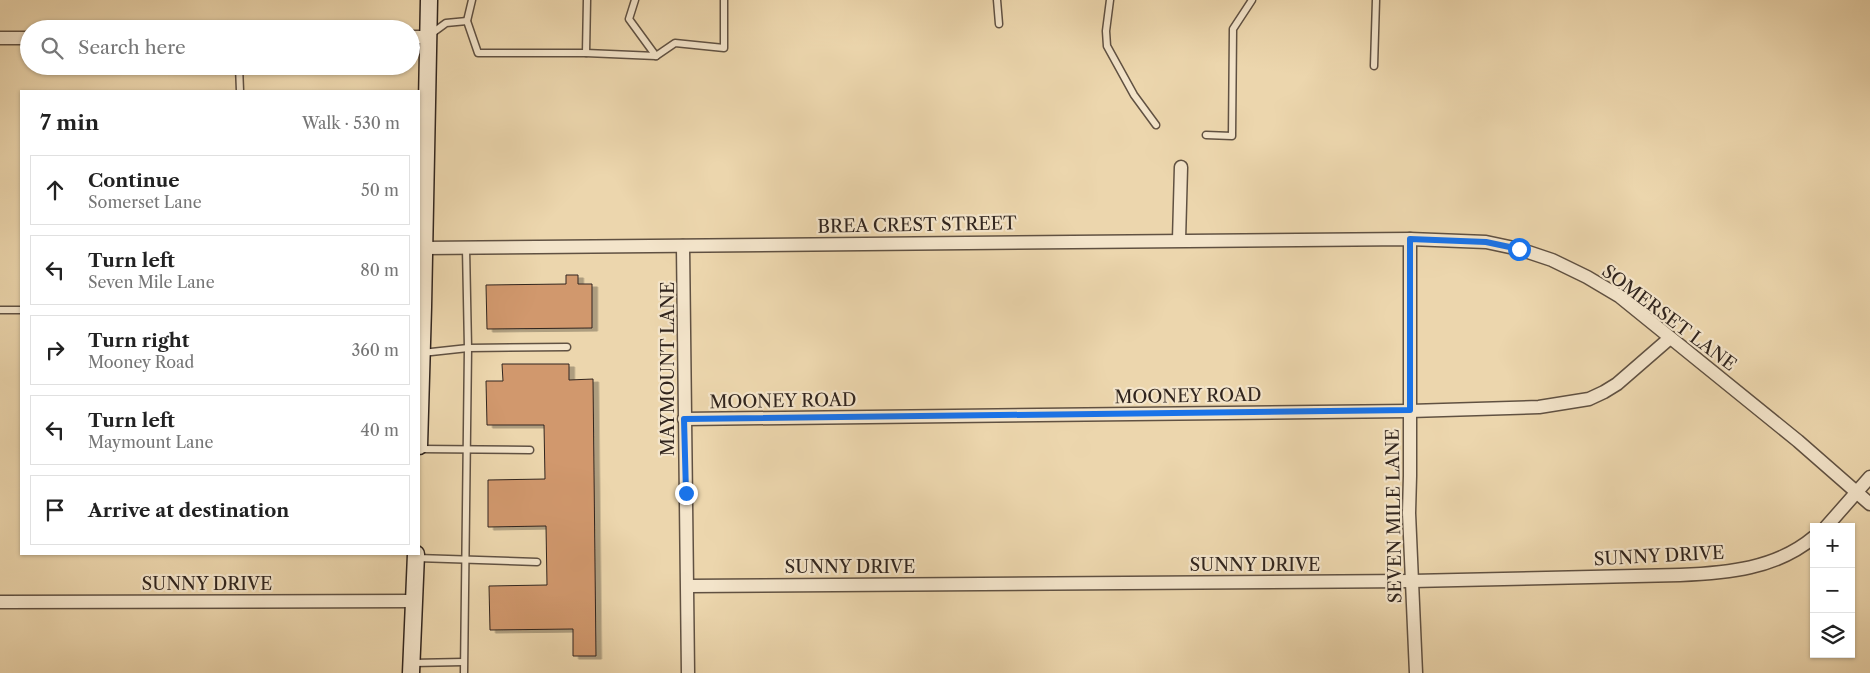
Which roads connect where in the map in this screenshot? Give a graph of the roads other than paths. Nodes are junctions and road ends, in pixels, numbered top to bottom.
1 (429, 0) edge
2 (472, 0) edge
3 (587, 0) edge
4 (635, 0) edge
5 (724, 0) edge
6 (997, 0) edge
7 (1110, 0) edge
8 (1252, 0) edge
9 (1376, 0) edge
10 (467, 21) junction
11 (998, 24) dead end
12 (420, 33) edge
13 (420, 36) edge
14 (0, 38) edge
15 (20, 38) edge
16 (586, 53) junction
17 (656, 56) junction
18 (1374, 66) dead end
19 (239, 75) edge
20 (420, 75) edge
21 (240, 90) edge
22 (1156, 125) dead end
23 (1206, 135) dead end
24 (1181, 167) dead end
25 (1410, 239) junction
26 (1179, 240) junction
27 (683, 246) junction
28 (424, 248) junction
29 (466, 248) junction
30 (421, 307) edge
31 (0, 310) edge
32 (20, 310) edge
33 (1670, 338) junction
34 (421, 344) edge
35 (567, 347) dead end
36 (468, 348) junction
37 (420, 374) edge
38 (1410, 410) junction
39 (684, 419) junction
40 (420, 448) edge
41 (467, 449) junction
42 (530, 450) dead end
43 (1870, 477) edge
44 (1857, 493) junction
45 (1870, 504) edge
46 (1830, 523) edge
47 (1810, 540) edge
48 (416, 556) edge
49 (465, 560) junction
50 (537, 562) dead end
51 (1412, 581) junction
52 (689, 586) junction
53 (414, 601) junction
54 (0, 602) edge
55 (463, 662) junction
56 (412, 668) edge
57 (464, 673) edge
58 (688, 673) edge
59 (1416, 673) edge

1 - 12 main road
2 - 10 lane
3 - 16 lane
4 - 17 lane
5 - 17 lane
6 - 11 lane
7 - 22 lane
8 - 23 lane
9 - 18 lane
10 - 13 lane
10 - 16 lane
14 - 15 street
16 - 17 lane
19 - 21 lane
20 - 28 main road
24 - 26 street
25 - 26 street, BREA CREST STREET
25 - 33 street, SOMERSET LANE
25 - 38 street, SEVEN MILE LANE
26 - 27 street, BREA CREST STREET
27 - 29 street, BREA CREST STREET
27 - 39 street, MAYMOUNT LANE
28 - 29 street, BREA CREST STREET
28 - 30 main road
29 - 36 lane
30 - 34 main road
31 - 32 lane
33 - 38 street, MOONEY ROAD
33 - 44 street, SOMERSET LANE
34 - 36 lane
34 - 37 main road
35 - 36 lane
36 - 41 lane
38 - 39 street, MOONEY ROAD
38 - 51 street, SEVEN MILE LANE
39 - 52 street, MAYMOUNT LANE
40 - 41 lane
41 - 42 lane
41 - 49 lane
43 - 44 street
44 - 45 street, SOMERSET LANE
44 - 46 street
47 - 51 street, SUNNY DRIVE
48 - 49 lane
48 - 53 main road
49 - 50 lane
49 - 55 lane
51 - 52 street, SUNNY DRIVE
51 - 59 street, SEVEN MILE LANE
52 - 58 street, MAYMOUNT LANE
53 - 54 street, SUNNY DRIVE
53 - 56 main road
55 - 56 lane
55 - 57 lane

